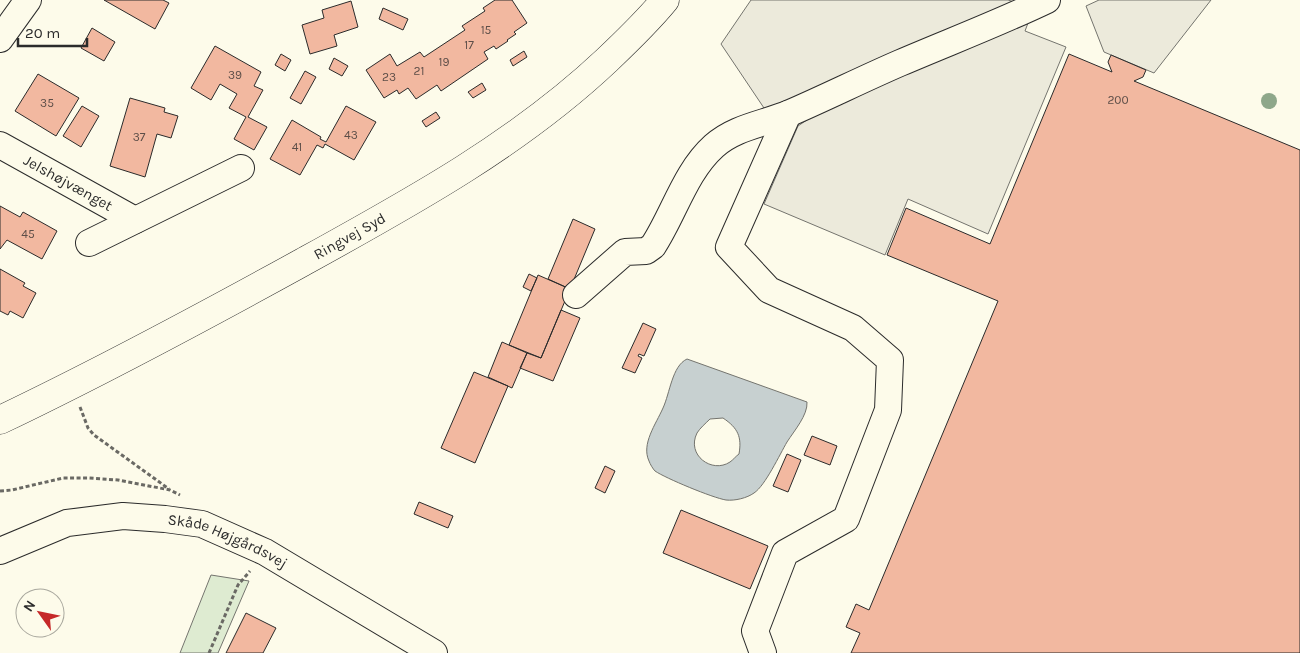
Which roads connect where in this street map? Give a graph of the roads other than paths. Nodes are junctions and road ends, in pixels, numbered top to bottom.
1 (28, 0) edge
2 (665, 0) edge
3 (1047, 0) edge
4 (0, 39) edge
5 (788, 114) junction
6 (0, 144) edge
7 (240, 168) dead end
8 (135, 220) junction
9 (89, 243) dead end
10 (576, 295) dead end
11 (0, 420) edge
12 (0, 551) edge
13 (434, 653) edge
14 (763, 653) edge

1 - 4 street
2 - 11 main road, Ringvej Syd
3 - 5 street
5 - 10 street
5 - 14 street
6 - 8 street, Jelshøjvænget
7 - 8 street, Jelshøjvænget
8 - 9 street, Jelshøjvænget
12 - 13 street, Skåde Højgårdsvej

